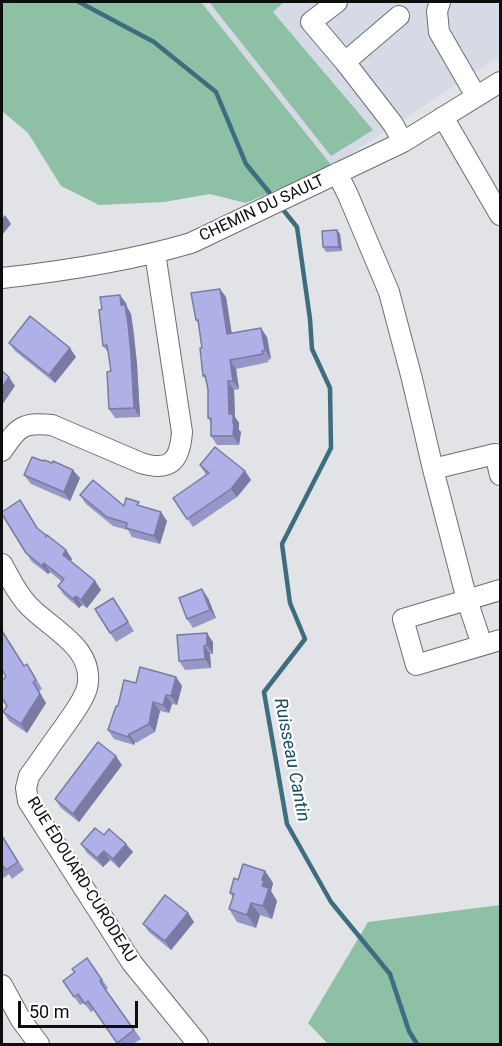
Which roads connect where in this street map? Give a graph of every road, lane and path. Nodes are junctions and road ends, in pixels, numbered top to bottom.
1 (337, 2) edge
2 (440, 2) edge
3 (399, 16) dead end
4 (345, 62) junction
5 (501, 82) edge
6 (476, 96) junction
7 (444, 117) junction
8 (403, 142) junction
9 (337, 173) junction
10 (501, 215) edge
11 (155, 254) junction
12 (2, 278) edge
13 (2, 452) edge
14 (434, 469) junction
15 (501, 475) edge
16 (2, 564) edge
17 (501, 590) edge
18 (467, 600) junction
19 (491, 643) edge
20 (2, 985) edge
21 (39, 1044) edge
22 (198, 1044) edge

1 - 4 street
2 - 6 street
3 - 4 street
4 - 8 street
5 - 6 street, CHEMIN DU SAULT
6 - 7 street, CHEMIN DU SAULT
7 - 8 street, CHEMIN DU SAULT
7 - 10 street
8 - 9 street, CHEMIN DU SAULT
9 - 11 street, CHEMIN DU SAULT
9 - 14 street
11 - 12 street, CHEMIN DU SAULT
11 - 13 street
14 - 15 street
14 - 18 street
16 - 22 street, RUE ÉDOUARD-CURODEAU
17 - 18 street
18 - 19 street
18 - 19 street
20 - 21 street

